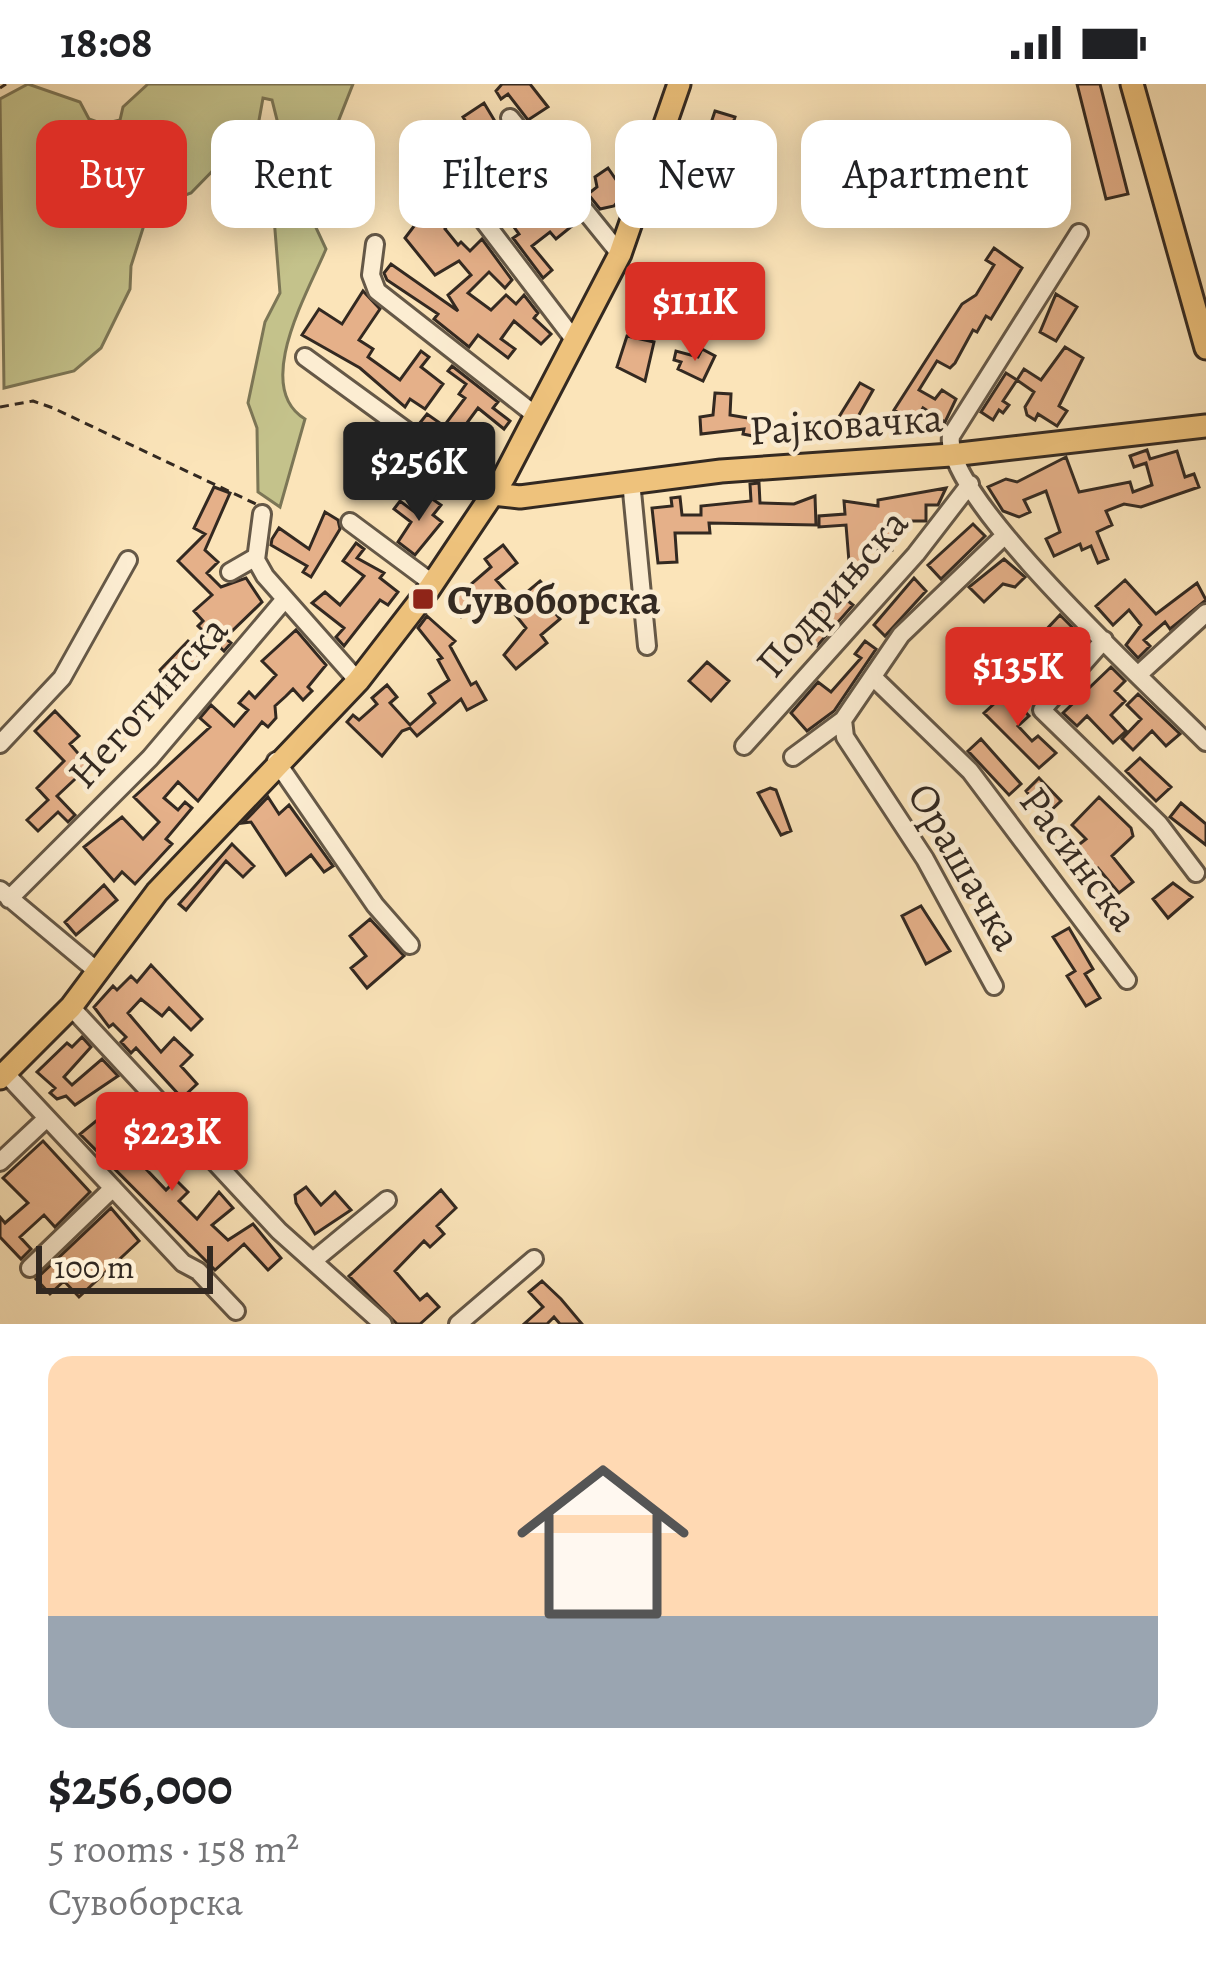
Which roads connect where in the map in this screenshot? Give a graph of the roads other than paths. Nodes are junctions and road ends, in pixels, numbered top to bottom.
1 (679, 84) edge
2 (1132, 84) edge
3 (510, 118) dead end
4 (489, 228) edge
5 (1079, 233) dead end
6 (375, 244) dead end
7 (620, 254) junction
8 (576, 342) junction
9 (1206, 348) edge
10 (305, 357) dead end
11 (534, 414) junction
12 (1206, 426) edge
13 (951, 455) junction
14 (631, 481) junction
15 (970, 484) junction
16 (493, 494) junction
17 (262, 514) road end
18 (350, 522) dead end
19 (1002, 538) junction
20 (256, 557) junction
21 (128, 560) dead end
22 (230, 572) dead end
23 (433, 583) junction
24 (285, 598) junction
25 (1206, 613) edge
26 (1104, 640) junction
27 (647, 646) dead end
28 (1139, 674) junction
29 (874, 678) junction
30 (358, 681) junction
31 (843, 719) junction
32 (1206, 742) edge
33 (0, 744) edge
34 (744, 746) dead end
35 (793, 757) dead end
36 (276, 761) junction
37 (1196, 873) dead end
38 (5, 894) edge
39 (410, 945) dead end
40 (97, 971) junction
41 (1127, 980) dead end
42 (994, 986) dead end
43 (71, 1007) junction
44 (3, 1076) edge
45 (47, 1118) junction
46 (0, 1162) edge
47 (113, 1189) junction
48 (386, 1200) dead end
49 (533, 1259) dead end
50 (314, 1262) junction
51 (30, 1268) dead end
52 (236, 1311) dead end
53 (383, 1324) edge
54 (458, 1324) edge

1 - 7 main road
2 - 9 main road
3 - 7 street
4 - 8 street
5 - 13 street
6 - 11 street
7 - 8 main road
8 - 11 main road
10 - 16 street
11 - 16 main road
12 - 13 main road, Рајковачка
13 - 14 main road, Рајковачка
13 - 15 street
14 - 16 main road, Рајковачка
14 - 27 street
15 - 19 street
15 - 34 street, Подрињска
16 - 23 main road
17 - 20 street
18 - 23 street
19 - 26 street
19 - 29 street, Подрињска
20 - 22 street
20 - 24 street
21 - 33 street
23 - 30 main road
24 - 30 street
24 - 38 street, Неготинска
25 - 28 street
26 - 28 street
26 - 37 street
28 - 32 street
29 - 31 street, Подрињска
29 - 41 street, Расинска
30 - 36 main road
31 - 35 street, Подрињска
31 - 42 street, Орашачка
36 - 39 street
36 - 40 main road
38 - 40 street
40 - 43 main road
43 - 44 main road
43 - 50 street
44 - 45 street
45 - 46 street
45 - 47 street
47 - 51 street
47 - 52 street
48 - 50 street
49 - 54 street
50 - 53 street

